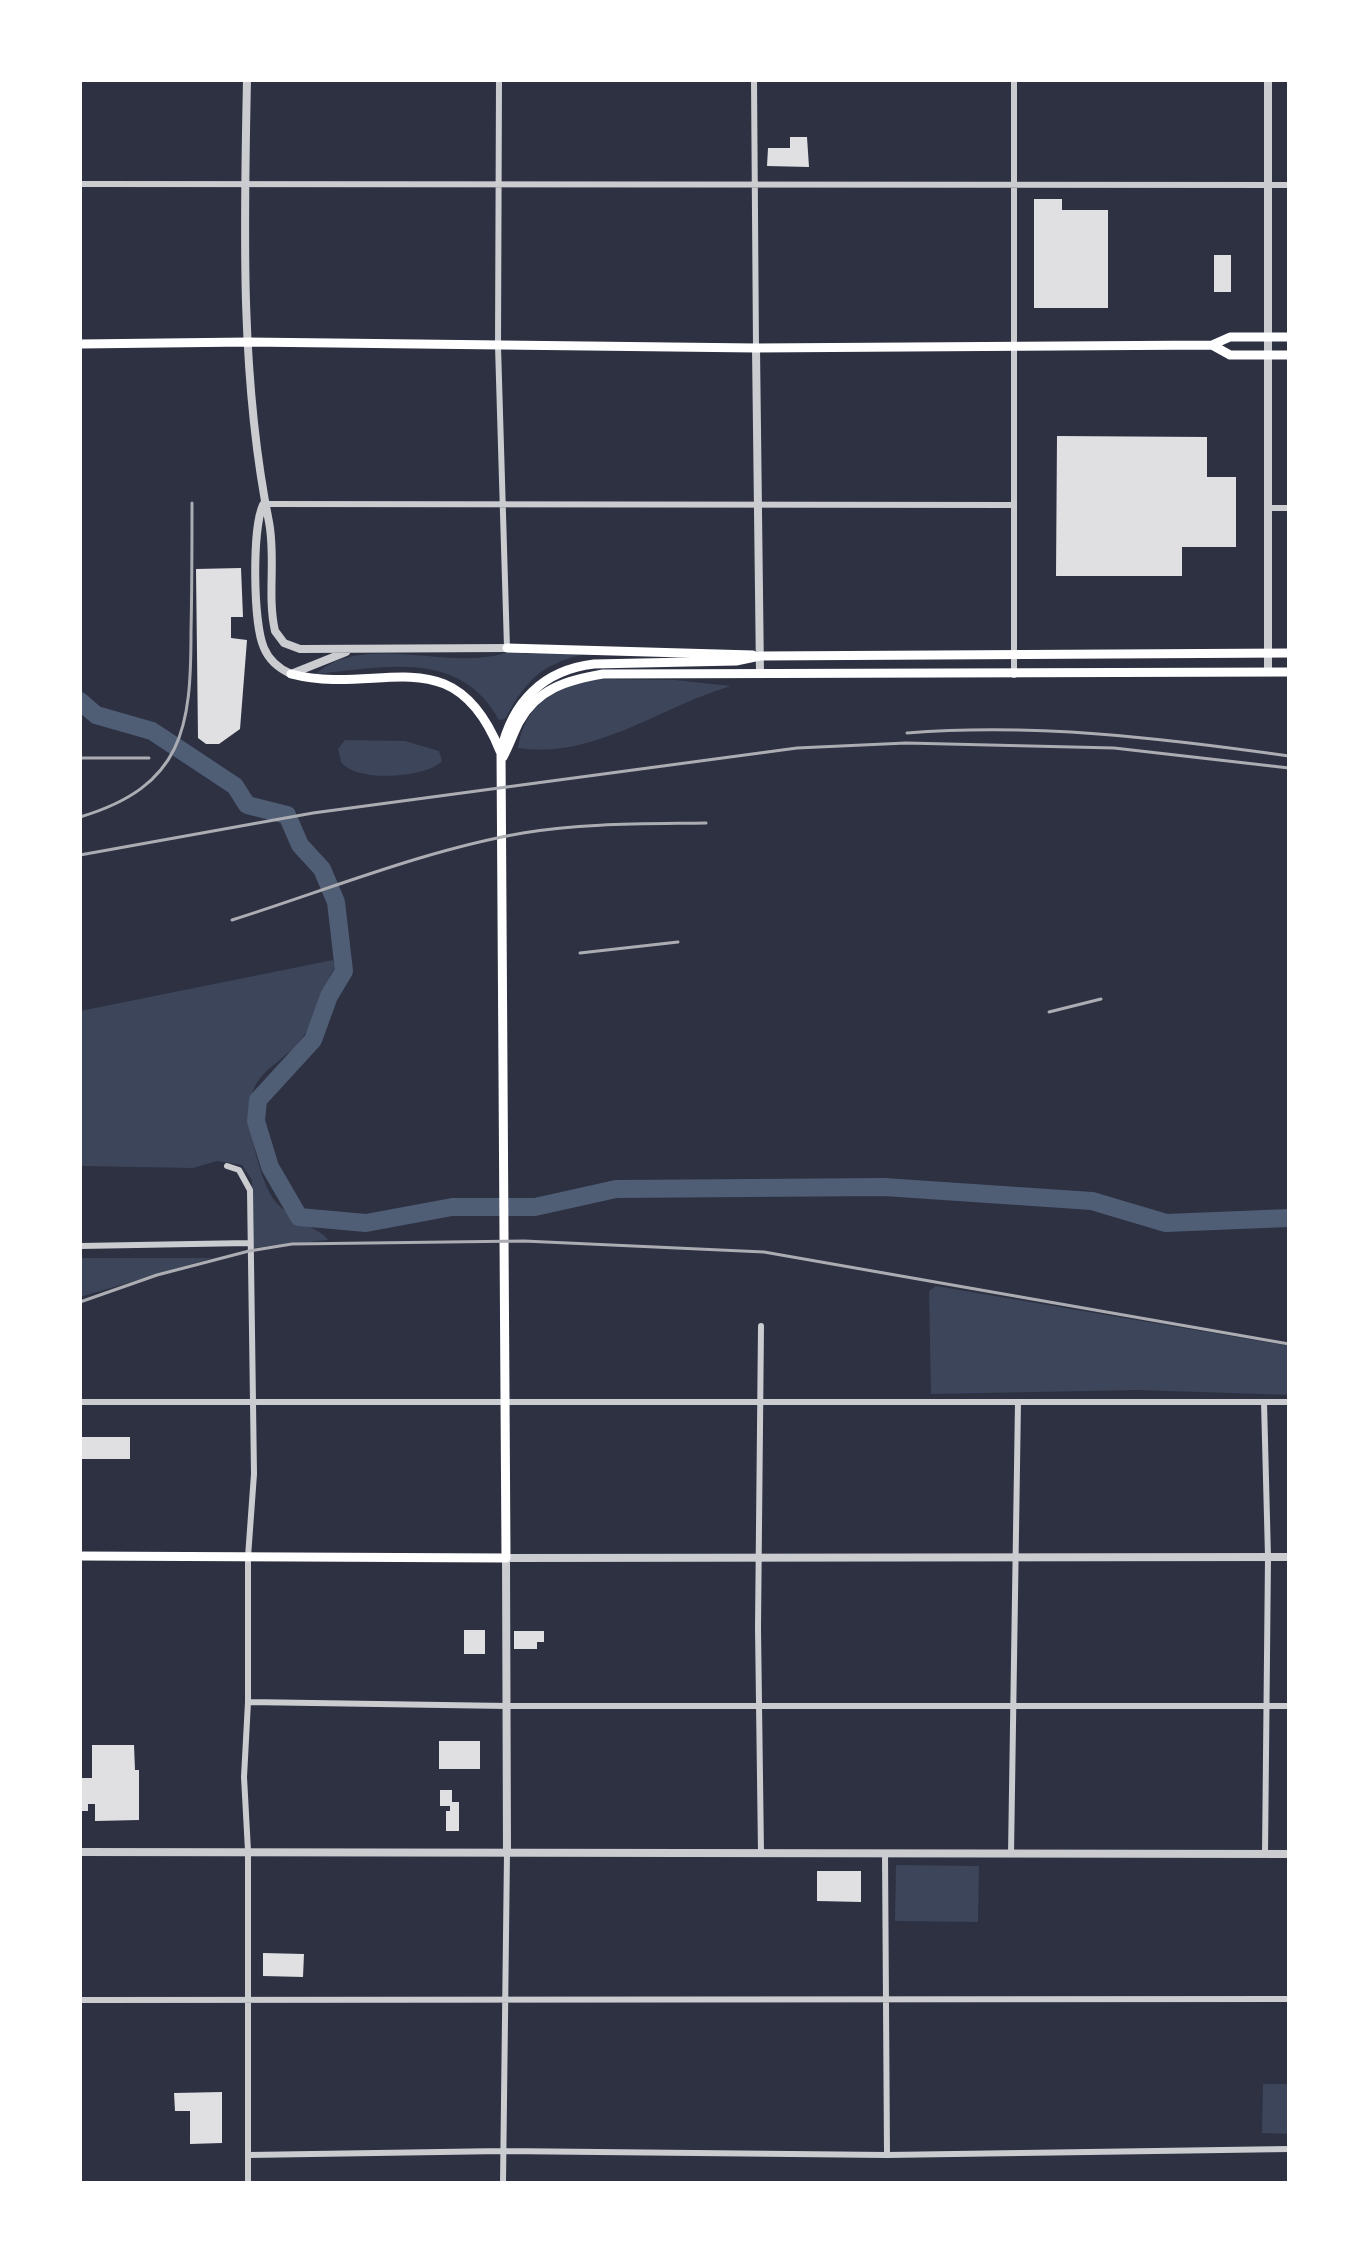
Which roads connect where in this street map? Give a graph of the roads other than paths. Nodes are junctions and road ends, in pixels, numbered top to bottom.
1 (247, 80) edge
2 (499, 80) edge
3 (754, 80) edge
4 (1014, 80) edge
5 (1268, 80) edge
6 (754, 183) junction
7 (80, 184) edge
8 (246, 184) junction
9 (499, 184) junction
10 (1014, 184) junction
11 (1268, 185) junction
12 (1289, 185) edge
13 (1268, 337) junction
14 (1289, 337) edge
15 (248, 342) junction
16 (80, 344) edge
17 (1014, 345) junction
18 (1212, 345) junction
19 (498, 346) junction
20 (756, 348) junction
21 (1268, 355) junction
22 (1289, 355) edge
23 (263, 504) junction
24 (501, 505) junction
25 (760, 505) junction
26 (1014, 505) junction
27 (1268, 508) junction
28 (1289, 508) edge
29 (507, 648) junction
30 (357, 650) junction
31 (1268, 653) junction
32 (1289, 653) edge
33 (1014, 655) junction
34 (760, 656) junction
35 (1268, 672) junction
36 (1289, 672) edge
37 (291, 674) junction
38 (760, 674) junction
39 (1014, 675) junction
40 (501, 756) junction
41 (227, 1166) dead end
42 (249, 1243) junction
43 (80, 1246) edge
44 (761, 1326) dead end
45 (80, 1402) edge
46 (254, 1402) junction
47 (1018, 1402) junction
48 (1264, 1402) junction
49 (1289, 1402) edge
50 (760, 1403) junction
51 (505, 1404) junction
52 (1014, 1555) junction
53 (80, 1556) edge
54 (248, 1557) junction
55 (761, 1557) junction
56 (1268, 1557) junction
57 (1289, 1557) edge
58 (506, 1558) junction
59 (248, 1702) junction
60 (507, 1706) junction
61 (761, 1706) junction
62 (1265, 1706) junction
63 (1289, 1706) edge
64 (1012, 1707) junction
65 (248, 1851) junction
66 (80, 1852) edge
67 (507, 1853) junction
68 (761, 1853) junction
69 (885, 1853) junction
70 (1011, 1854) junction
71 (1265, 1854) junction
72 (1289, 1854) edge
73 (249, 1999) junction
74 (503, 1999) junction
75 (886, 1999) junction
76 (1289, 1999) edge
77 (80, 2000) edge
78 (1289, 2149) edge
79 (503, 2151) junction
80 (249, 2155) junction
81 (887, 2155) junction
82 (248, 2183) edge
83 (503, 2183) edge

1 - 8 street
2 - 9 street
3 - 6 street
4 - 10 street
5 - 11 street
6 - 9 street
6 - 10 street
6 - 20 street
7 - 8 street
8 - 9 street
8 - 15 street
9 - 19 street
10 - 11 street
10 - 17 street
11 - 12 street
11 - 13 street
13 - 14 main road
13 - 18 main road
13 - 21 street
15 - 16 main road
15 - 19 main road
15 - 23 street
17 - 18 main road
17 - 20 main road
17 - 26 street
18 - 21 main road
19 - 20 main road
19 - 24 street
20 - 25 street
21 - 22 main road
21 - 27 street
23 - 24 street
23 - 30 street
23 - 37 street
24 - 25 street
24 - 29 street
25 - 26 street
25 - 34 street
26 - 33 street
27 - 28 street
27 - 31 street
29 - 30 street
29 - 34 main road
30 - 37 street
31 - 32 main road
31 - 33 main road
31 - 35 street
33 - 34 main road
33 - 39 street
34 - 38 street
34 - 40 main road
35 - 36 main road
35 - 39 main road
37 - 40 main road
38 - 39 main road
38 - 40 main road
40 - 51 main road
41 - 42 street
42 - 43 street
42 - 46 street
44 - 50 street
45 - 46 street
46 - 51 street
46 - 54 street
47 - 48 street
47 - 50 street
47 - 52 street
48 - 49 street
48 - 56 street
50 - 51 street
50 - 55 street
51 - 58 main road
52 - 55 street
52 - 56 street
52 - 64 street
53 - 54 main road
54 - 58 main road
54 - 59 street
55 - 58 street
55 - 61 street
56 - 57 street
56 - 62 street
58 - 60 street
59 - 60 street
59 - 65 street
60 - 61 street
60 - 67 street
61 - 64 street
61 - 68 street
62 - 63 street
62 - 64 street
62 - 71 street
64 - 70 street
65 - 66 street
65 - 67 street
65 - 73 street
67 - 68 street
67 - 74 street
68 - 69 street
69 - 70 street
69 - 75 street
70 - 71 street
71 - 72 street
73 - 74 street
73 - 77 street
73 - 80 street
74 - 75 street
74 - 79 street
75 - 76 street
75 - 81 street
78 - 81 street
79 - 80 street
79 - 81 street
79 - 83 street
80 - 82 street

